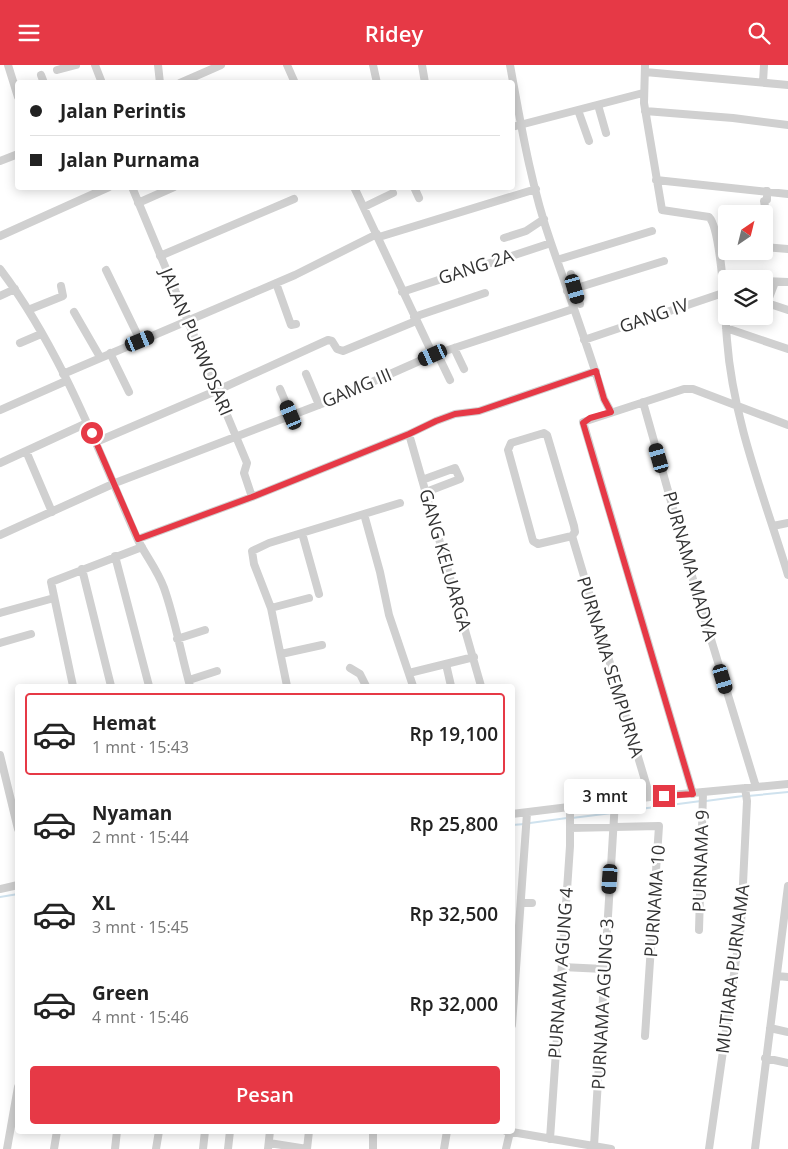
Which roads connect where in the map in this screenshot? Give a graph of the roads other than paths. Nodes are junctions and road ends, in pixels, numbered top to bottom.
1 (8, 65) edge
2 (76, 65) edge
3 (95, 65) edge
4 (158, 65) edge
5 (221, 65) edge
6 (287, 65) edge
7 (373, 65) edge
8 (422, 65) edge
9 (510, 65) edge
10 (764, 65) edge
11 (645, 68) edge
12 (57, 70) dead end
13 (101, 80) edge
14 (160, 80) edge
15 (187, 80) edge
16 (293, 80) edge
17 (376, 80) edge
18 (424, 80) edge
19 (512, 80) edge
20 (763, 82) junction
21 (788, 85) edge
22 (15, 87) edge
23 (643, 93) junction
24 (598, 105) junction
25 (515, 109) edge
26 (578, 110) junction
27 (645, 111) junction
28 (788, 125) edge
29 (517, 126) edge
30 (606, 133) dead end
31 (589, 141) dead end
32 (15, 155) edge
33 (0, 161) edge
34 (656, 180) junction
35 (536, 189) junction
36 (103, 190) edge
37 (133, 190) edge
38 (167, 190) edge
39 (356, 190) edge
40 (415, 190) edge
41 (767, 191) junction
42 (393, 193) dead end
43 (788, 193) edge
44 (419, 198) dead end
45 (294, 199) dead end
46 (138, 203) junction
47 (765, 205) edge
48 (364, 207) junction
49 (544, 219) junction
50 (652, 231) dead end
51 (378, 235) junction
52 (0, 236) edge
53 (718, 236) edge
54 (504, 238) dead end
55 (551, 243) junction
56 (773, 248) edge
57 (788, 249) edge
58 (160, 256) junction
59 (557, 260) junction
60 (664, 261) dead end
61 (0, 269) edge
62 (106, 270) dead end
63 (571, 274) dead end
64 (775, 282) joint
65 (788, 282) edge
66 (276, 283) junction
67 (61, 286) dead end
68 (773, 287) edge
69 (16, 289) junction
70 (571, 290) junction
71 (402, 292) junction
72 (485, 293) dead end
73 (718, 295) edge
74 (0, 296) edge
75 (580, 304) dead end
76 (773, 305) edge
77 (573, 309) junction
78 (788, 310) edge
79 (28, 311) junction
80 (74, 312) dead end
81 (415, 319) junction
82 (187, 321) junction
83 (296, 324) dead end
84 (726, 325) edge
85 (726, 328) junction
86 (41, 334) junction
87 (584, 340) junction
88 (140, 341) junction
89 (20, 343) dead end
90 (454, 348) junction
91 (788, 349) edge
92 (110, 353) junction
93 (435, 354) junction
94 (100, 357) junction
95 (464, 369) dead end
96 (596, 371) junction
97 (306, 374) dead end
98 (64, 378) junction
99 (450, 380) dead end
100 (280, 389) dead end
101 (218, 390) junction
102 (128, 392) dead end
103 (643, 402) junction
104 (319, 405) junction
105 (736, 405) junction
106 (0, 410) edge
107 (611, 412) junction
108 (291, 415) junction
109 (87, 423) junction
110 (788, 425) edge
111 (409, 434) junction
112 (235, 436) junction
113 (96, 442) junction
114 (26, 451) junction
115 (0, 463) edge
116 (422, 480) junction
117 (115, 483) junction
118 (426, 492) junction
119 (252, 497) junction
120 (400, 503) dead end
121 (52, 512) junction
122 (364, 514) junction
123 (788, 523) edge
124 (773, 526) junction
125 (302, 533) junction
126 (0, 535) edge
127 (572, 536) junction
128 (140, 543) junction
129 (115, 556) junction
130 (82, 569) junction
131 (788, 575) edge
132 (319, 594) dead end
133 (54, 598) junction
134 (309, 598) dead end
135 (271, 608) junction
136 (0, 613) edge
137 (205, 630) dead end
138 (30, 634) dead end
139 (178, 639) junction
140 (0, 643) edge
141 (322, 645) dead end
142 (281, 654) junction
143 (474, 657) junction
144 (446, 664) junction
145 (350, 668) dead end
146 (217, 671) dead end
147 (409, 673) junction
148 (190, 683) edge
149 (73, 684) edge
150 (111, 684) edge
151 (148, 684) edge
152 (287, 684) edge
153 (365, 684) edge
154 (412, 684) edge
155 (451, 684) edge
156 (481, 684) edge
157 (0, 755) edge
158 (788, 784) edge
159 (756, 787) junction
160 (693, 794) junction
161 (746, 795) junction
162 (703, 796) junction
163 (650, 797) junction
164 (615, 804) junction
165 (570, 808) junction
166 (515, 812) edge
167 (527, 815) junction
168 (15, 817) edge
169 (614, 822) junction
170 (570, 825) junction
171 (15, 886) edge
172 (788, 886) edge
173 (0, 889) edge
174 (521, 903) junction
175 (532, 903) dead end
176 (699, 930) dead end
177 (562, 967) junction
178 (604, 969) junction
179 (777, 976) junction
180 (788, 977) edge
181 (515, 984) edge
182 (770, 1028) junction
183 (788, 1032) edge
184 (645, 1036) dead end
185 (765, 1058) junction
186 (788, 1063) edge
187 (15, 1104) edge
188 (515, 1133) edge
189 (56, 1134) edge
190 (118, 1134) edge
191 (158, 1134) edge
192 (205, 1134) edge
193 (230, 1134) edge
194 (309, 1134) edge
195 (373, 1134) edge
196 (446, 1134) edge
197 (510, 1134) edge
198 (550, 1139) junction
199 (268, 1146) edge
200 (576, 1146) edge
201 (594, 1146) junction
202 (7, 1149) edge
203 (54, 1149) edge
204 (115, 1149) edge
205 (156, 1149) edge
206 (203, 1149) edge
207 (228, 1149) edge
208 (308, 1149) edge
209 (373, 1149) edge
210 (444, 1149) edge
211 (506, 1149) edge
212 (611, 1149) edge
213 (709, 1149) edge
214 (755, 1149) edge

1 - 22 street
2 - 12 street
3 - 13 street
4 - 14 street
5 - 15 street
6 - 16 street
7 - 17 street
8 - 18 street
9 - 19 street
10 - 20 street
11 - 20 street
11 - 23 street
20 - 21 street
23 - 24 street
23 - 27 street
24 - 26 street
24 - 30 street
25 - 29 street
26 - 29 street
26 - 31 street
27 - 28 street
27 - 34 street
29 - 35 street
32 - 33 street
34 - 41 street
34 - 53 street
35 - 49 street
35 - 51 street
36 - 52 street
37 - 46 street, JALAN PURWOSARI
38 - 46 street
39 - 48 street
40 - 44 street
41 - 43 street
41 - 47 street
42 - 48 street
45 - 58 street
46 - 58 street, JALAN PURWOSARI
48 - 51 street
49 - 54 street
49 - 55 street
50 - 59 street
51 - 66 street
51 - 71 street
55 - 59 street
55 - 71 street, GANG 2A
56 - 57 street
58 - 82 street, JALAN PURWOSARI
59 - 70 street
60 - 70 street
61 - 69 street
62 - 88 street
63 - 70 street
64 - 65 street
64 - 68 street
66 - 82 street
66 - 83 street
67 - 79 street
69 - 74 street
69 - 79 street
70 - 75 street
70 - 77 street
71 - 81 street
72 - 81 street
73 - 87 street, GANG IV
76 - 78 street
77 - 87 street
77 - 90 street, GAMG III
79 - 86 street
80 - 94 street
81 - 93 street
81 - 101 street
82 - 88 street
82 - 101 street, JALAN PURWOSARI
84 - 85 street
85 - 91 street
85 - 105 street
86 - 89 street
86 - 98 street
87 - 96 street
88 - 92 street
90 - 93 street, GAMG III
90 - 95 street
92 - 94 street
92 - 102 street
93 - 99 street
93 - 104 street, GAMG III
94 - 98 street
96 - 107 street
96 - 111 street
97 - 104 street
98 - 106 street
98 - 109 street
100 - 108 street
101 - 112 street, JALAN PURWOSARI
101 - 113 street
103 - 105 street
103 - 107 street
103 - 159 street, PURNAMA MADYA
104 - 108 street, GAMG III
105 - 110 street
105 - 124 street
107 - 160 street
108 - 112 street, GAMG III
109 - 113 street
109 - 114 street
111 - 116 street, GANG KELUARGA
111 - 119 street
112 - 117 street, GAMG III
112 - 119 street, JALAN PURWOSARI
113 - 117 street
114 - 115 street
114 - 121 street
116 - 118 street, GANG KELUARGA
116 - 118 street
117 - 121 street, GAMG III
117 - 128 street
118 - 143 street, GANG KELUARGA
119 - 128 street
120 - 122 street
121 - 126 street, GAMG III
122 - 125 street
122 - 147 street
123 - 124 street
124 - 131 street
125 - 132 street
125 - 135 street
127 - 127 street, PURNAMA SEMPURNA
127 - 163 street, PURNAMA SEMPURNA
128 - 129 street
128 - 139 street
129 - 130 street
129 - 151 street
130 - 133 street
130 - 150 street
133 - 136 street
133 - 149 street
134 - 135 street
135 - 142 street
137 - 139 street
138 - 140 street
139 - 148 street
141 - 142 street
142 - 152 street
143 - 144 street
143 - 156 street, GANG KELUARGA
144 - 147 street
144 - 155 street
145 - 153 street
146 - 148 street
147 - 154 street
157 - 168 street
158 - 159 street
159 - 161 street
160 - 162 street
160 - 163 street
161 - 162 street
161 - 213 street, MUTIARA PURNAMA
162 - 176 street, PURNAMA 9
163 - 164 street
164 - 165 street
164 - 169 street, PURNAMA AGUNG 3
165 - 167 street
165 - 170 street, PURNAMA AGUNG 4
166 - 167 street
167 - 174 street
169 - 170 street, PURNAMA 10
169 - 178 street, PURNAMA AGUNG 3
169 - 184 street, PURNAMA 10
170 - 177 street, PURNAMA AGUNG 4
171 - 173 street
172 - 179 street
174 - 175 street
174 - 181 street
177 - 178 street
177 - 198 street, PURNAMA AGUNG 4
178 - 201 street, PURNAMA AGUNG 3
179 - 180 street
179 - 182 street
182 - 183 street
182 - 185 street
185 - 186 street
185 - 214 street
187 - 202 street
188 - 198 street
189 - 203 street
190 - 204 street
191 - 205 street
192 - 206 street
193 - 207 street
194 - 208 street
195 - 209 street
196 - 210 street
197 - 211 street
198 - 200 street
199 - 208 street
200 - 201 street
201 - 212 street

